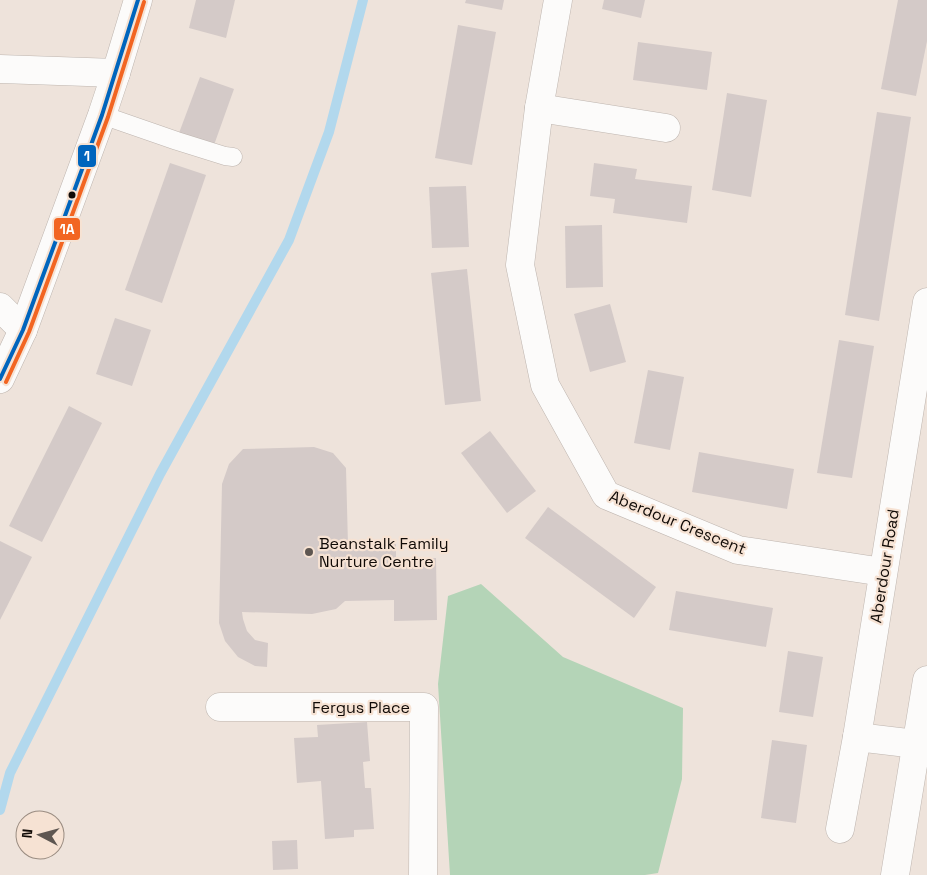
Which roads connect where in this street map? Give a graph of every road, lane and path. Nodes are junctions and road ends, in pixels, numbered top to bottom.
1 (138, 0) edge
2 (558, 0) edge
3 (0, 69) edge
4 (116, 73) junction
5 (539, 108) junction
6 (102, 115) junction
7 (666, 128) dead end
8 (233, 157) dead end
9 (927, 302) edge
10 (0, 307) edge
11 (23, 330) junction
12 (0, 379) edge
13 (883, 572) junction
14 (927, 680) edge
15 (220, 708) dead end
16 (857, 737) junction
17 (916, 744) junction
18 (840, 829) dead end
19 (423, 875) edge
20 (895, 875) edge

1 - 4 street
2 - 5 street, Aberdour Crescent
3 - 4 street
4 - 6 street
5 - 7 street
5 - 13 street, Aberdour Crescent
6 - 8 lane
6 - 11 street
9 - 13 street, Aberdour Road
10 - 11 street
11 - 12 street
13 - 16 street, Aberdour Road
14 - 17 street
15 - 19 street, Fergus Place
16 - 17 street
16 - 18 street, Aberdour Road
17 - 20 street

